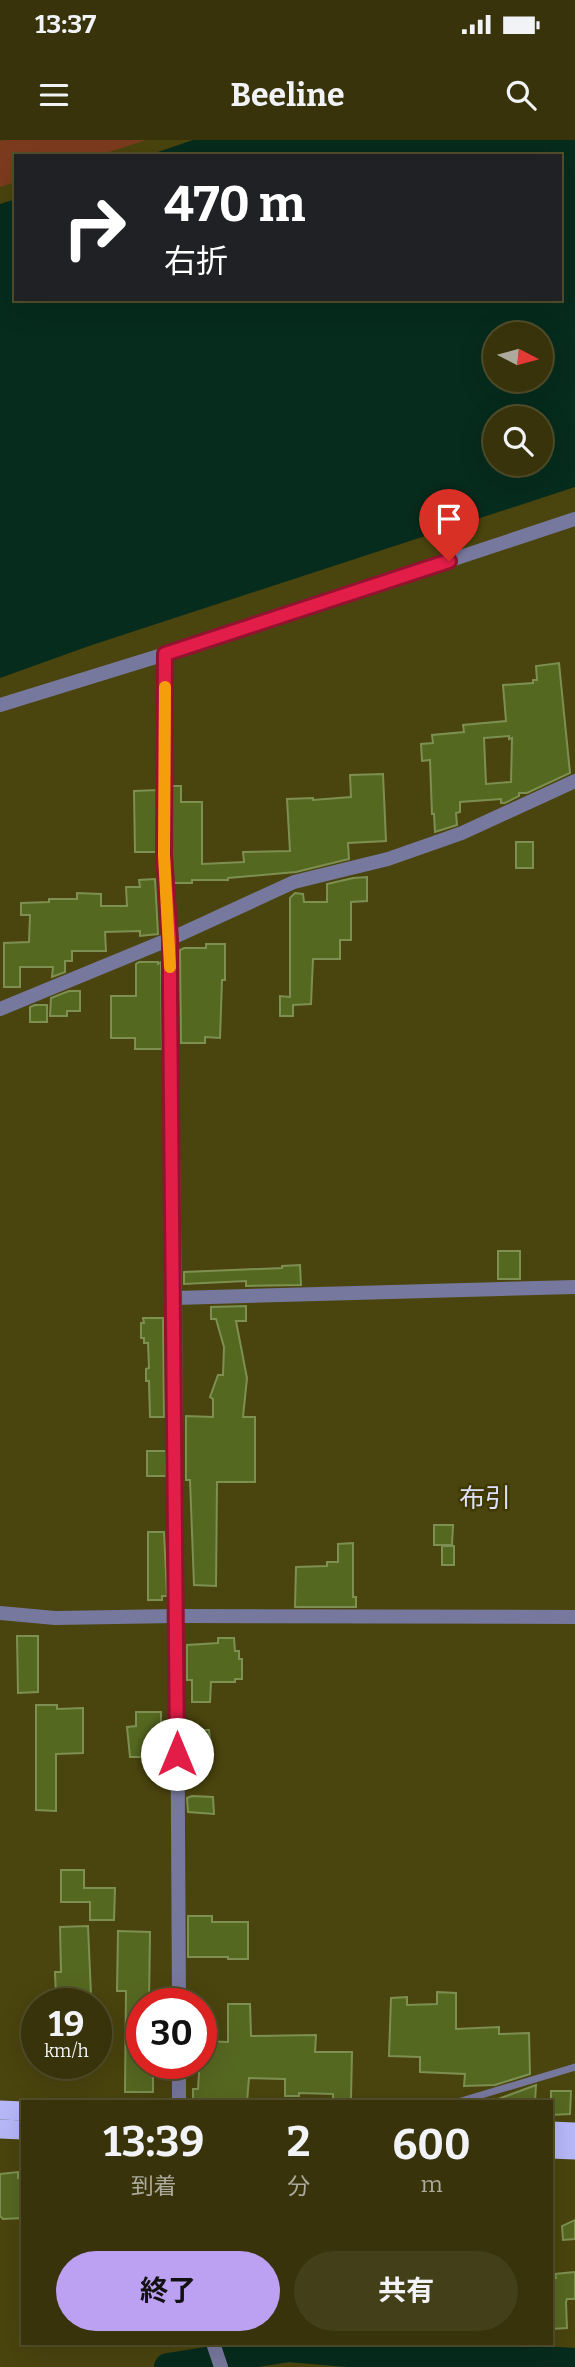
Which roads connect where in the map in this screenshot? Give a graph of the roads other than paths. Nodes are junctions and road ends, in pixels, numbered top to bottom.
1 (575, 519) edge
2 (165, 654) junction
3 (0, 705) edge
4 (575, 781) edge
5 (170, 939) junction
6 (0, 1009) edge
7 (575, 1287) edge
8 (175, 1298) junction
9 (0, 1613) edge
10 (177, 1616) junction
11 (575, 1617) edge
12 (179, 1988) edge
13 (575, 2067) edge
14 (179, 2079) edge
15 (179, 2100) edge
16 (465, 2100) edge
17 (0, 2110) edge
18 (21, 2110) edge
19 (0, 2129) edge
20 (21, 2130) edge
21 (553, 2131) edge
22 (575, 2132) edge
23 (553, 2150) edge
24 (575, 2150) edge
25 (214, 2345) edge
26 (221, 2367) edge

1 - 2 street
2 - 3 street
2 - 5 lane
4 - 5 street
5 - 6 street
5 - 8 street
7 - 8 street
8 - 10 street
9 - 10 street
10 - 11 street
10 - 12 street
13 - 16 lane
14 - 15 street
17 - 18 highway
19 - 20 highway
21 - 22 highway
23 - 24 highway
25 - 26 street

